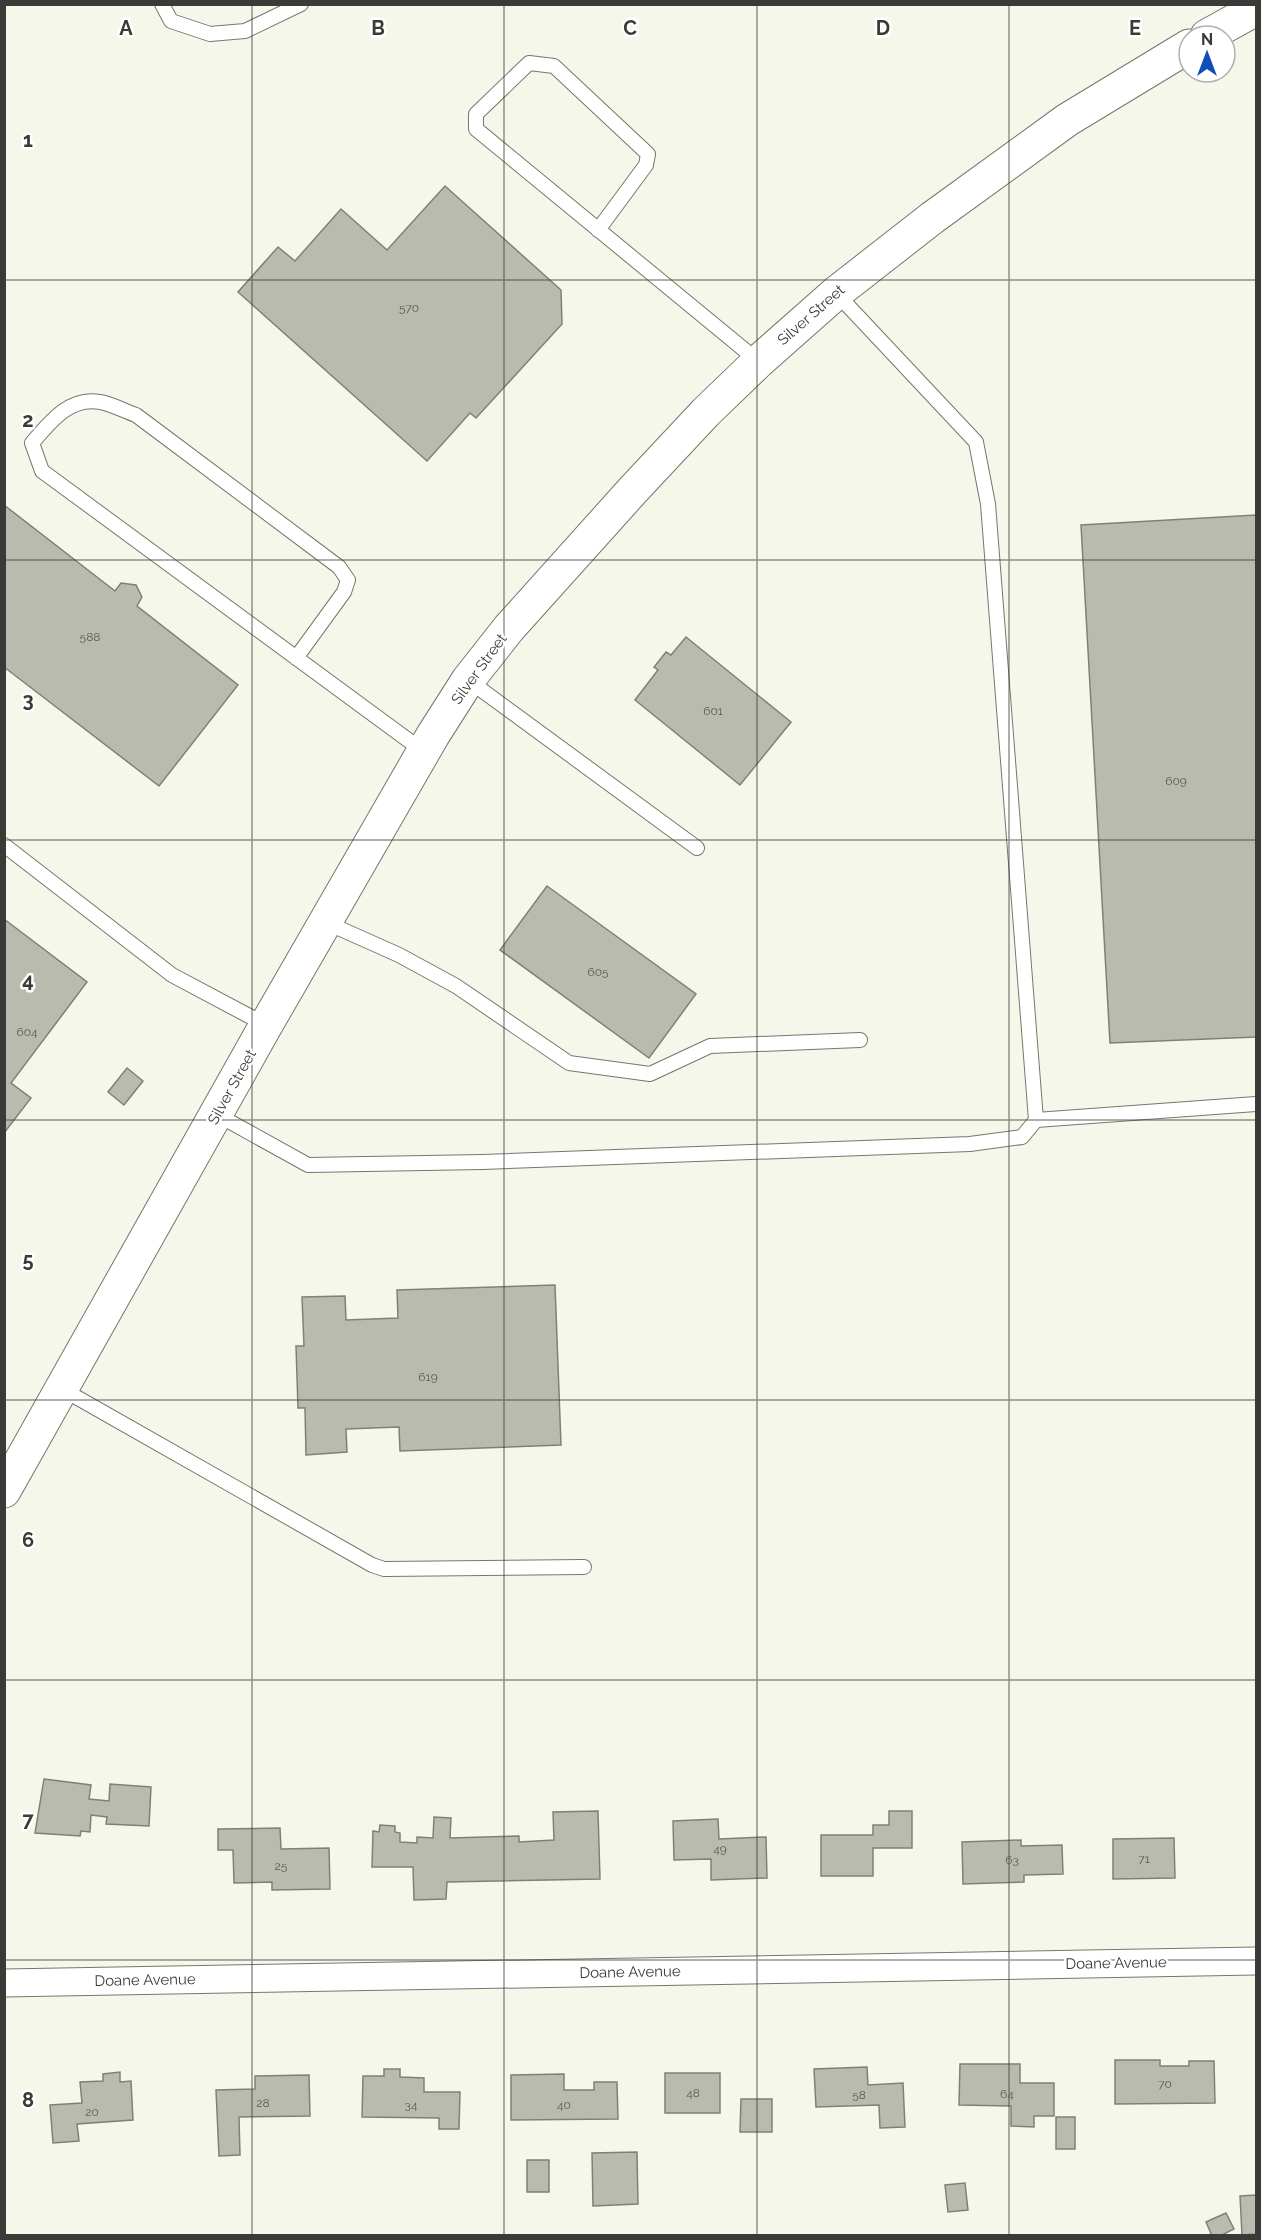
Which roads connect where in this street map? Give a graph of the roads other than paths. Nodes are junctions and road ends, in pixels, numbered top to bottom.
1 (162, 4) edge
2 (301, 4) edge
3 (1257, 9) edge
4 (1229, 24) edge
5 (1177, 53) edge
6 (598, 230) junction
7 (836, 293) junction
8 (758, 362) junction
9 (296, 658) junction
10 (468, 680) junction
11 (423, 751) junction
12 (4, 845) edge
13 (697, 848) dead end
14 (325, 922) junction
15 (266, 1025) junction
16 (860, 1040) dead end
17 (1257, 1104) edge
18 (216, 1114) junction
19 (1036, 1120) junction
20 (62, 1389) junction
21 (4, 1491) edge
22 (584, 1567) dead end
23 (1257, 1961) edge
24 (4, 1983) edge

1 - 2 lane
3 - 4 street
5 - 7 street, Silver Street
6 - 6 lane
6 - 8 lane
7 - 8 street, Silver Street
7 - 19 lane
8 - 10 street, Silver Street
9 - 9 lane
9 - 11 lane
10 - 11 street, Silver Street
10 - 13 lane
11 - 14 street, Silver Street
12 - 15 lane
14 - 15 street, Silver Street
14 - 16 lane
15 - 18 street, Silver Street
17 - 19 lane
18 - 19 lane
18 - 20 street, Silver Street
20 - 21 street, Silver Street
20 - 22 lane
23 - 24 street, Doane Avenue

